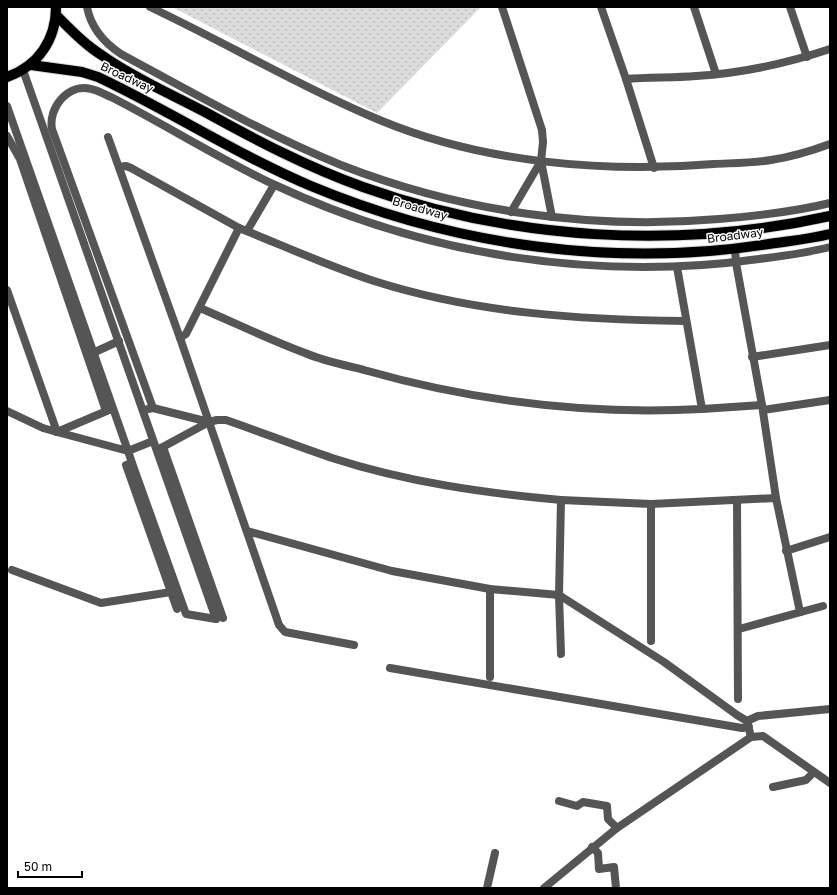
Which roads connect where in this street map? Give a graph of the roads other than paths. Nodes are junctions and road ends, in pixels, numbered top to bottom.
1 (87, 7) edge
2 (150, 7) edge
3 (502, 7) edge
4 (601, 7) edge
5 (694, 7) edge
6 (790, 7) edge
7 (56, 11) edge
8 (830, 49) edge
9 (807, 57) junction
10 (27, 67) junction
11 (716, 74) junction
12 (7, 77) edge
13 (165, 77) junction
14 (626, 79) junction
15 (160, 88) junction
16 (148, 102) junction
17 (7, 106) edge
18 (143, 114) junction
19 (7, 136) edge
20 (108, 137) dead end
21 (830, 144) edge
22 (541, 161) junction
23 (119, 168) junction
24 (654, 168) junction
25 (274, 184) junction
26 (435, 195) junction
27 (830, 203) edge
28 (432, 208) junction
29 (511, 212) junction
30 (830, 216) edge
31 (552, 217) junction
32 (629, 223) junction
33 (428, 225) junction
34 (239, 228) junction
35 (247, 231) junction
36 (830, 234) edge
37 (628, 235) junction
38 (423, 238) junction
39 (830, 247) edge
40 (735, 249) junction
41 (736, 262) junction
42 (677, 267) junction
43 (7, 290) edge
44 (9, 302) edge
45 (200, 308) junction
46 (685, 321) junction
47 (180, 338) junction
48 (119, 341) junction
49 (830, 345) edge
50 (95, 352) junction
51 (752, 357) junction
52 (830, 400) edge
53 (763, 407) junction
54 (153, 408) junction
55 (702, 409) junction
56 (110, 410) junction
57 (7, 411) edge
58 (143, 411) junction
59 (209, 422) junction
60 (57, 432) junction
61 (153, 441) junction
62 (160, 449) junction
63 (128, 451) junction
64 (132, 462) junction
65 (776, 498) junction
66 (561, 500) junction
67 (737, 501) junction
68 (651, 504) junction
69 (247, 531) junction
70 (830, 537) edge
71 (786, 551) junction
72 (12, 570) dead end
73 (490, 588) junction
74 (171, 592) junction
75 (559, 595) junction
76 (823, 606) dead end
77 (177, 610) dead end
78 (800, 612) junction
79 (739, 629) junction
80 (651, 641) dead end
81 (354, 645) dead end
82 (561, 654) dead end
83 (390, 668) dead end
84 (490, 677) dead end
85 (738, 699) dead end
86 (830, 709) edge
87 (748, 724) junction
88 (751, 737) junction
89 (814, 772) junction
90 (830, 783) edge
91 (773, 787) dead end
92 (559, 801) dead end
93 (617, 828) junction
94 (592, 847) junction
95 (496, 853) dead end
96 (487, 888) edge
97 (544, 888) edge
98 (616, 888) edge

1 - 13 street
2 - 22 street
3 - 22 street
4 - 14 street
5 - 11 street
6 - 9 street
7 - 10 main road
7 - 15 main road, Broadway
8 - 9 street
9 - 11 street
10 - 12 main road
10 - 16 main road, Broadway
10 - 48 street
11 - 14 street
13 - 15 street
13 - 26 street
14 - 24 street
15 - 28 main road, Broadway
16 - 18 street
16 - 33 main road, Broadway
17 - 50 street
18 - 25 street
18 - 54 street
19 - 56 street
20 - 23 street
21 - 24 street
22 - 24 street
22 - 29 street
22 - 31 street
23 - 34 street
23 - 47 street
25 - 35 street
25 - 38 street
26 - 28 street
26 - 29 street
27 - 32 street
28 - 37 main road, Broadway
29 - 31 street
30 - 37 main road, Broadway
31 - 32 street
32 - 37 street
33 - 38 street
33 - 40 main road, Broadway
34 - 35 street
34 - 45 street
35 - 46 street
36 - 40 main road, Broadway
38 - 42 street
39 - 41 street
40 - 41 street
41 - 42 street
41 - 51 street
42 - 46 street
43 - 44 street
44 - 60 street
45 - 47 street
45 - 55 street
46 - 55 street
47 - 59 street
48 - 50 street
48 - 58 street
49 - 51 street
50 - 56 street
51 - 53 street
52 - 53 street
53 - 55 street
53 - 65 street
54 - 58 street
54 - 59 street
56 - 60 street
56 - 63 street
57 - 60 street
58 - 61 street
59 - 62 street
59 - 66 street
59 - 69 street
60 - 63 street
61 - 62 street
61 - 63 street
62 - 64 street
63 - 64 street
64 - 74 street
65 - 67 street
65 - 71 street
66 - 68 street
66 - 75 street
67 - 68 street
67 - 79 street
68 - 80 street
69 - 73 street
69 - 81 street
70 - 71 street
71 - 78 street
72 - 74 street
73 - 75 street
73 - 84 street
74 - 77 street
75 - 82 street
75 - 87 street
76 - 78 street
78 - 79 street
79 - 85 street
83 - 87 street
86 - 87 street
87 - 88 street
88 - 89 street
88 - 93 street
89 - 90 street
89 - 91 street
92 - 93 street
93 - 94 street
94 - 97 street
94 - 98 street
95 - 96 street

